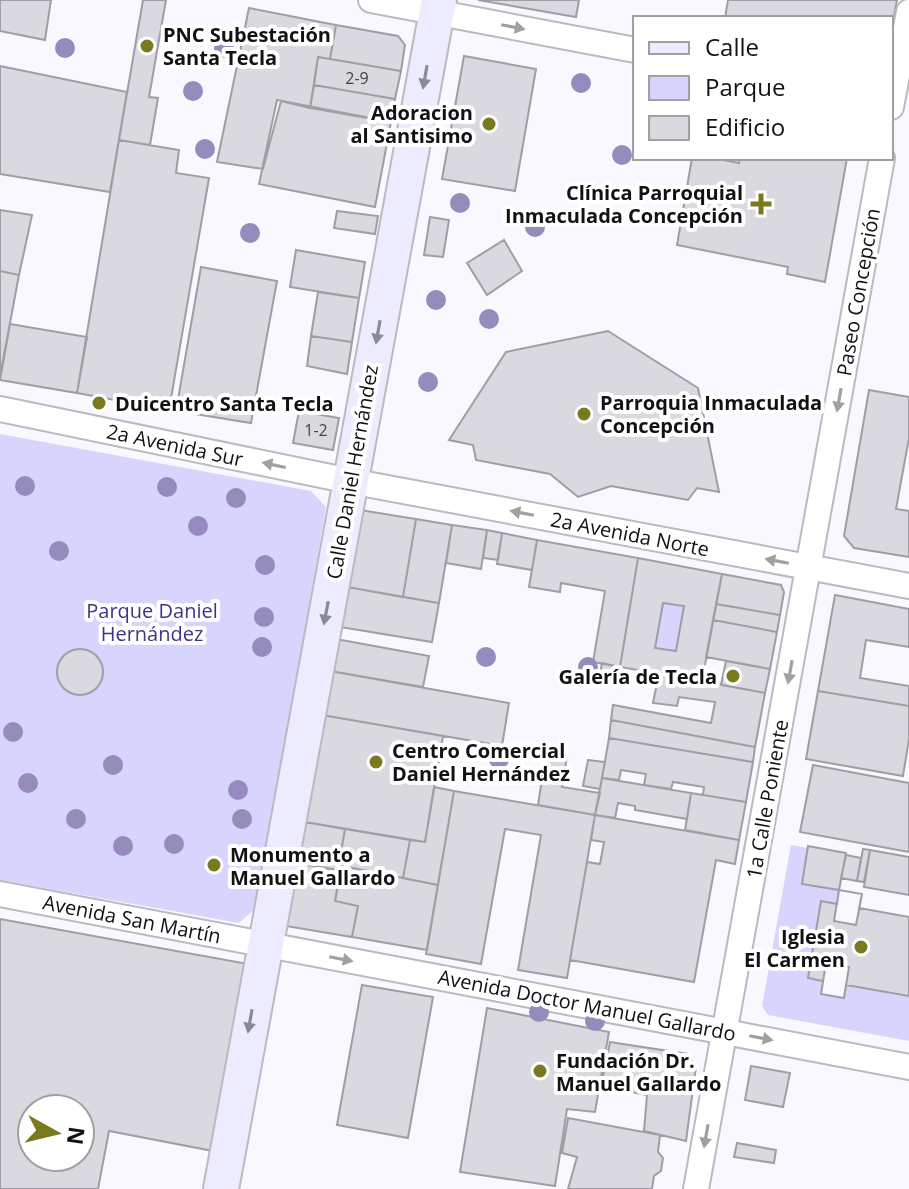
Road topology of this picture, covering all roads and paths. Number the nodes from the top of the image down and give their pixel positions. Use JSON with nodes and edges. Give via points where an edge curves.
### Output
{"nodes":[{"id":1,"x":371,"y":0,"type":"edge"},
{"id":2,"x":438,"y":6,"type":"edge"},
{"id":3,"x":909,"y":12,"type":"edge"},
{"id":4,"x":633,"y":50,"type":"edge"},
{"id":5,"x":896,"y":102,"type":"edge"},
{"id":6,"x":882,"y":160,"type":"edge"},
{"id":7,"x":0,"y":409,"type":"edge"},
{"id":8,"x":350,"y":481,"type":"junction"},
{"id":9,"x":809,"y":567,"type":"junction"},
{"id":10,"x":909,"y":586,"type":"edge"},
{"id":11,"x":0,"y":894,"type":"edge"},
{"id":12,"x":264,"y":945,"type":"junction"},
{"id":13,"x":724,"y":1031,"type":"junction"},
{"id":14,"x":909,"y":1067,"type":"edge"},
{"id":15,"x":221,"y":1189,"type":"edge"},
{"id":16,"x":696,"y":1189,"type":"edge"}],
"edges":[{"from":1,"to":2,"type":"street"},
{"from":2,"to":4,"type":"street","one_way":true},
{"from":2,"to":8,"type":"street","name":"Calle Daniel Hernández","one_way":true},
{"from":3,"to":5,"type":"street"},
{"from":6,"to":9,"type":"street","name":"Paseo Concepción","one_way":true},
{"from":8,"to":7,"type":"street","name":"2a Avenida Sur","one_way":true},
{"from":9,"to":8,"type":"street","name":"2a Avenida Norte","one_way":true},
{"from":8,"to":12,"type":"street","name":"Calle Daniel Hernández","one_way":true},
{"from":9,"to":10,"type":"street","name":"2a Avenida Norte"},
{"from":9,"to":13,"type":"street","name":"1a Calle Poniente","one_way":true},
{"from":11,"to":12,"type":"street","name":"Avenida San Martín"},
{"from":12,"to":13,"type":"street","name":"Avenida Doctor Manuel Gallardo","one_way":true},
{"from":12,"to":15,"type":"street","name":"Calle Daniel Hernández","one_way":true},
{"from":13,"to":14,"type":"street","name":"Avenida Doctor Manuel Gallardo","one_way":true},
{"from":13,"to":16,"type":"street","name":"1a Calle Poniente","one_way":true}]}
